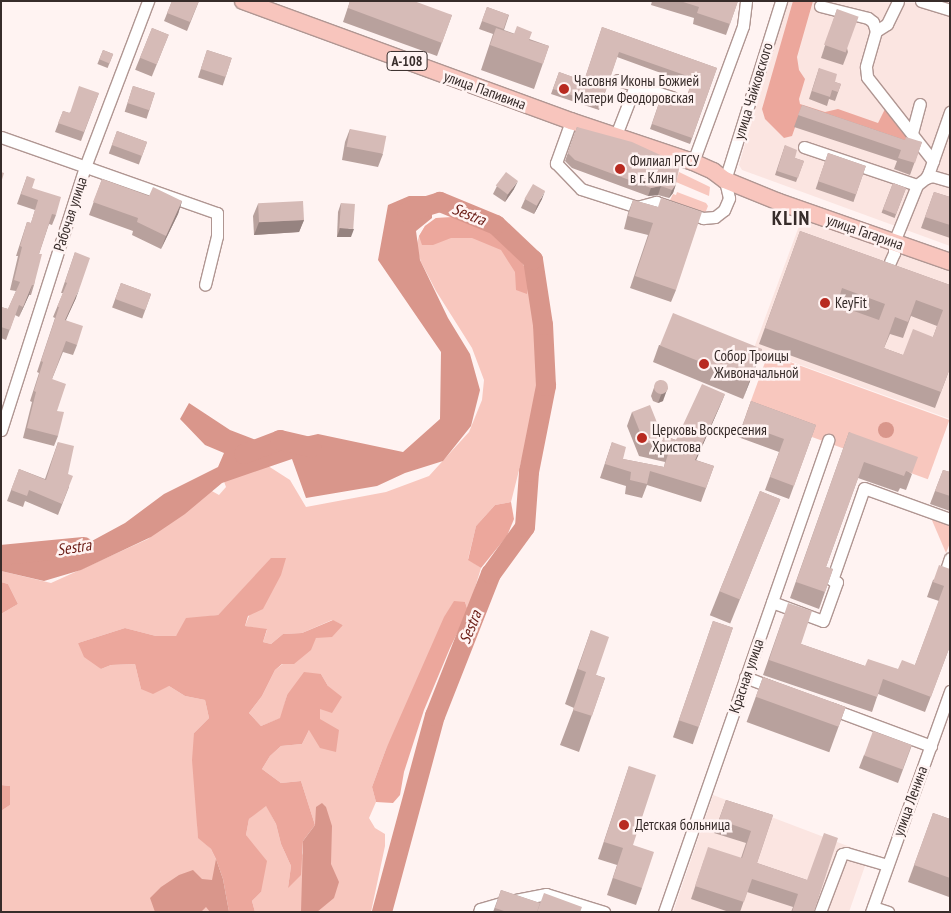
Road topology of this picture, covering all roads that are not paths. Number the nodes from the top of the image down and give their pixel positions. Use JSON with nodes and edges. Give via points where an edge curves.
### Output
{"nodes":[{"id":1,"x":148,"y":1,"type":"edge"},
{"id":2,"x":242,"y":1,"type":"edge"},
{"id":3,"x":746,"y":1,"type":"edge"},
{"id":4,"x":781,"y":1,"type":"edge"},
{"id":5,"x":898,"y":1,"type":"edge"},
{"id":6,"x":921,"y":1,"type":"edge"},
{"id":7,"x":820,"y":6,"type":"dead end"},
{"id":8,"x":950,"y":10,"type":"edge"},
{"id":9,"x":876,"y":31,"type":"junction"},
{"id":10,"x":618,"y":80,"type":"dead end"},
{"id":11,"x":635,"y":86,"type":"junction"},
{"id":12,"x":672,"y":97,"type":"dead end"},
{"id":13,"x":920,"y":104,"type":"dead end"},
{"id":14,"x":950,"y":112,"type":"edge"},
{"id":15,"x":571,"y":121,"type":"junction"},
{"id":16,"x":912,"y":134,"type":"junction"},
{"id":17,"x":616,"y":135,"type":"junction"},
{"id":18,"x":1,"y":137,"type":"edge"},
{"id":19,"x":804,"y":147,"type":"dead end"},
{"id":20,"x":933,"y":161,"type":"junction"},
{"id":21,"x":693,"y":162,"type":"junction"},
{"id":22,"x":85,"y":167,"type":"junction"},
{"id":23,"x":725,"y":180,"type":"junction"},
{"id":24,"x":950,"y":181,"type":"edge"},
{"id":25,"x":921,"y":182,"type":"junction"},
{"id":26,"x":894,"y":242,"type":"junction"},
{"id":27,"x":890,"y":262,"type":"edge"},
{"id":28,"x":950,"y":262,"type":"edge"},
{"id":29,"x":205,"y":285,"type":"dead end"},
{"id":30,"x":1,"y":430,"type":"edge"},
{"id":31,"x":828,"y":440,"type":"dead end"},
{"id":32,"x":950,"y":519,"type":"edge"},
{"id":33,"x":772,"y":602,"type":"junction"},
{"id":34,"x":745,"y":677,"type":"junction"},
{"id":35,"x":782,"y":691,"type":"edge"},
{"id":36,"x":950,"y":691,"type":"edge"},
{"id":37,"x":819,"y":705,"type":"edge"},
{"id":38,"x":930,"y":746,"type":"junction"},
{"id":39,"x":887,"y":865,"type":"junction"},
{"id":40,"x":872,"y":909,"type":"edge"},
{"id":41,"x":479,"y":911,"type":"edge"},
{"id":42,"x":604,"y":912,"type":"edge"},
{"id":43,"x":664,"y":912,"type":"edge"},
{"id":44,"x":820,"y":912,"type":"edge"},
{"id":45,"x":888,"y":912,"type":"edge"}],
"edges":[{"from":1,"to":22,"type":"street","name":"Рабочая улица"},
{"from":2,"to":15,"type":"highway","name":"улица Папивина","number":"А-108"},
{"from":3,"to":21,"type":"street","via":[[743,26]]},
{"from":4,"to":23,"type":"street","name":"улица Чайковского"},
{"from":5,"to":9,"type":"street","via":[[887,24]]},
{"from":6,"to":8,"type":"street"},
{"from":7,"to":9,"type":"street","via":[[868,18]]},
{"from":9,"to":16,"type":"street","via":[[866,67],[868,77]]},
{"from":10,"to":11,"type":"street"},
{"from":11,"to":12,"type":"street"},
{"from":11,"to":17,"type":"street"},
{"from":13,"to":16,"type":"street"},
{"from":14,"to":20,"type":"street"},
{"from":15,"to":17,"type":"highway","name":"улица Папивина","number":"А-108"},
{"from":15,"to":23,"type":"street","via":[[556,163],[575,184],[587,191],[637,207],[656,202],[710,218],[720,214],[727,204],[729,192]]},
{"from":16,"to":20,"type":"street"},
{"from":17,"to":21,"type":"highway","name":"улица Папивина","number":"А-108"},
{"from":18,"to":22,"type":"street"},
{"from":19,"to":25,"type":"street"},
{"from":20,"to":25,"type":"street"},
{"from":21,"to":23,"type":"highway","name":"улица Папивина","number":"А-108"},
{"from":22,"to":29,"type":"street","via":[[216,212],[216,236]]},
{"from":22,"to":30,"type":"street","name":"Рабочая улица"},
{"from":23,"to":26,"type":"highway","name":"улица Гагарина","number":"А-108"},
{"from":24,"to":25,"type":"street","via":[[932,176]]},
{"from":25,"to":26,"type":"street"},
{"from":26,"to":27,"type":"street"},
{"from":26,"to":28,"type":"highway","name":"улица Гагарина","number":"А-108"},
{"from":31,"to":33,"type":"street","name":"Красная улица"},
{"from":32,"to":33,"type":"street","via":[[864,488],[832,580],[837,582],[824,620]]},
{"from":33,"to":34,"type":"street","name":"Красная улица"},
{"from":34,"to":35,"type":"street"},
{"from":34,"to":43,"type":"street","name":"Красная улица"},
{"from":36,"to":38,"type":"street","name":"улица Ленина"},
{"from":37,"to":38,"type":"street"},
{"from":38,"to":39,"type":"street","name":"улица Ленина"},
{"from":39,"to":40,"type":"street","name":"улица Ленина"},
{"from":39,"to":44,"type":"street","via":[[842,854]]},
{"from":40,"to":45,"type":"street"},
{"from":41,"to":42,"type":"street","via":[[546,894]]}]}
